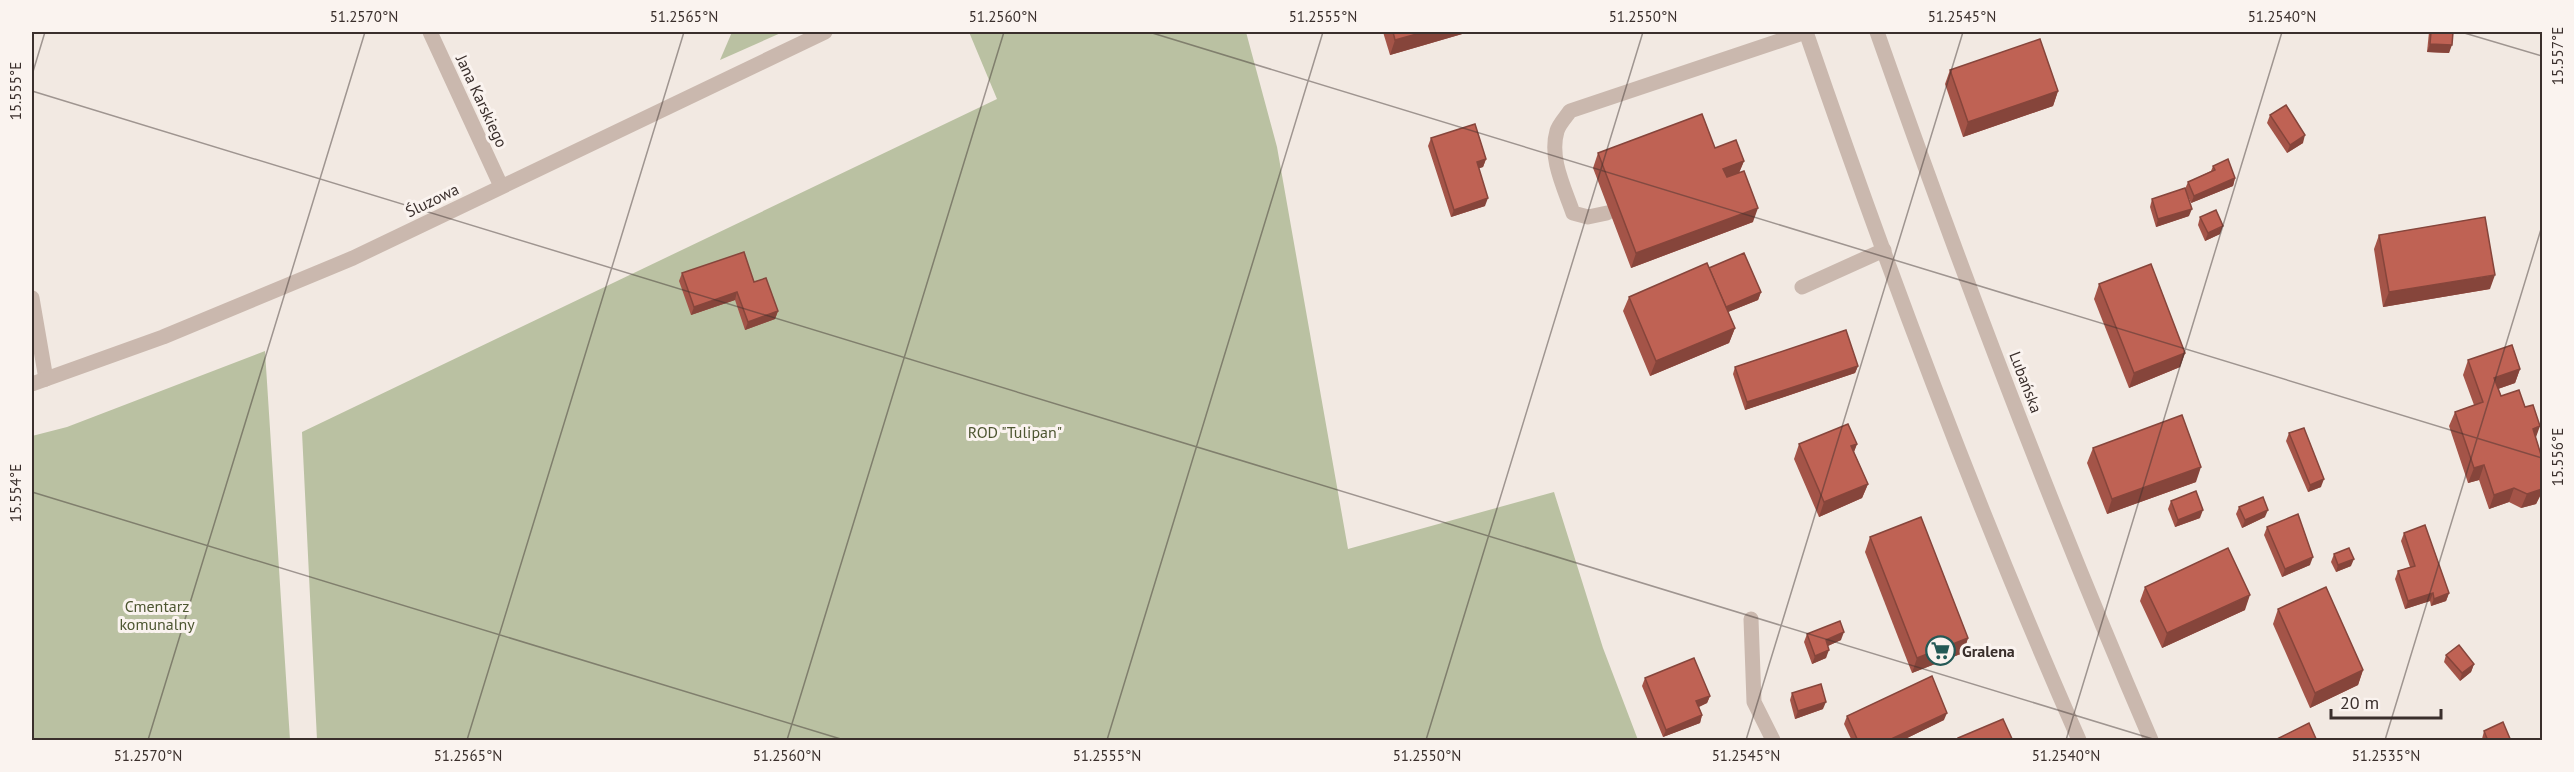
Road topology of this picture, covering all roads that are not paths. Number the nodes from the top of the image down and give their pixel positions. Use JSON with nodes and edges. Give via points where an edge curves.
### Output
{"nodes":[{"id":1,"x":430,"y":32,"type":"edge"},
{"id":2,"x":825,"y":32,"type":"edge"},
{"id":3,"x":1806,"y":32,"type":"edge"},
{"id":4,"x":1877,"y":32,"type":"edge"},
{"id":5,"x":501,"y":186,"type":"junction"},
{"id":6,"x":1607,"y":213,"type":"dead end"},
{"id":7,"x":1884,"y":250,"type":"junction"},
{"id":8,"x":1802,"y":287,"type":"dead end"},
{"id":9,"x":32,"y":298,"type":"edge"},
{"id":10,"x":39,"y":382,"type":"edge"},
{"id":11,"x":1751,"y":619,"type":"dead end"},
{"id":12,"x":1773,"y":741,"type":"edge"},
{"id":13,"x":2079,"y":741,"type":"edge"},
{"id":14,"x":2151,"y":741,"type":"edge"}],
"edges":[{"from":1,"to":5,"type":"street","name":"Jana Karskiego"},
{"from":2,"to":5,"type":"street","name":"Śluzowa"},
{"from":3,"to":6,"type":"street","via":[[1570,111],[1555,142],[1557,165],[1573,213],[1588,217]]},
{"from":3,"to":7,"type":"street"},
{"from":4,"to":14,"type":"street","name":"Lubańska","via":[[2043,478]]},
{"from":5,"to":10,"type":"street","name":"Śluzowa","via":[[290,286]]},
{"from":7,"to":8,"type":"street"},
{"from":7,"to":13,"type":"street","via":[[2035,642]]},
{"from":9,"to":10,"type":"street","name":"Śluzowa"},
{"from":11,"to":12,"type":"street","via":[[1755,702]]}]}
